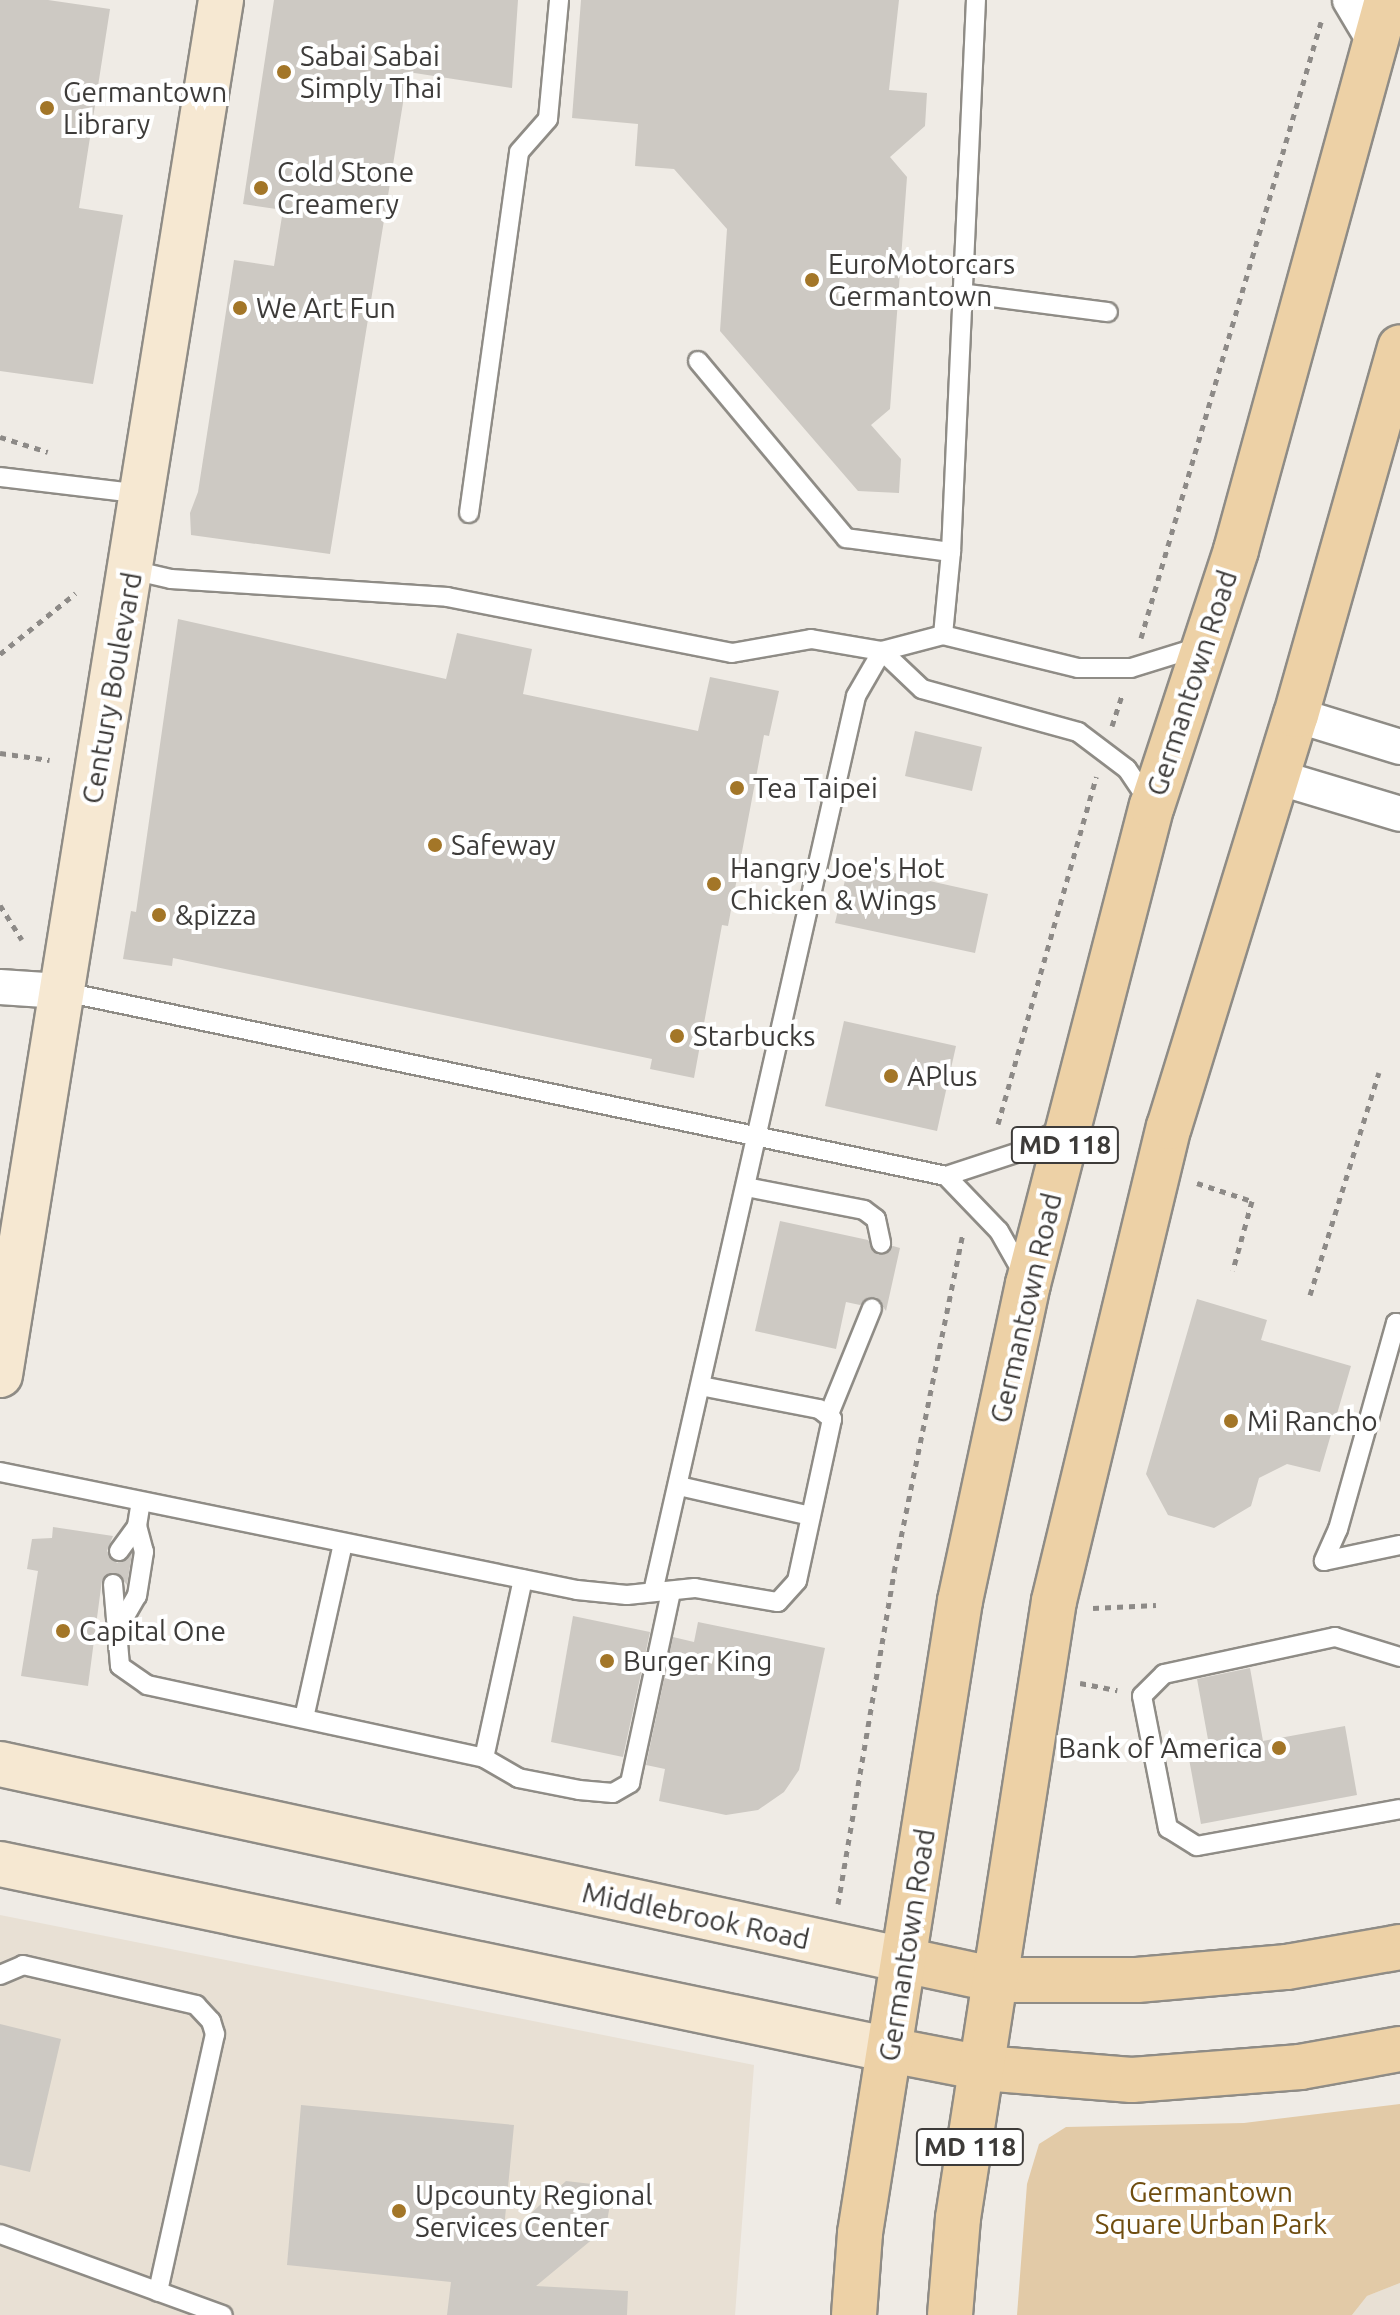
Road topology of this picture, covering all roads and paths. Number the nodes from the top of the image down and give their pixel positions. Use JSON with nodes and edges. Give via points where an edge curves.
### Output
{"nodes":[{"id":1,"x":221,"y":0,"type":"edge"},
{"id":2,"x":559,"y":0,"type":"edge"},
{"id":3,"x":976,"y":0,"type":"edge"},
{"id":4,"x":1387,"y":0,"type":"edge"},
{"id":5,"x":1337,"y":7,"type":"edge"},
{"id":6,"x":1375,"y":42,"type":"junction"},
{"id":7,"x":961,"y":293,"type":"junction"},
{"id":8,"x":1108,"y":312,"type":"dead end"},
{"id":9,"x":1400,"y":347,"type":"edge"},
{"id":10,"x":698,"y":361,"type":"dead end"},
{"id":11,"x":0,"y":437,"type":"edge"},
{"id":12,"x":56,"y":454,"type":"dead end"},
{"id":13,"x":0,"y":477,"type":"edge"},
{"id":14,"x":143,"y":494,"type":"junction"},
{"id":15,"x":469,"y":513,"type":"dead end"},
{"id":16,"x":951,"y":552,"type":"junction"},
{"id":17,"x":132,"y":570,"type":"junction"},
{"id":18,"x":76,"y":593,"type":"dead end"},
{"id":19,"x":943,"y":635,"type":"junction"},
{"id":20,"x":1205,"y":644,"type":"junction"},
{"id":21,"x":882,"y":651,"type":"junction"},
{"id":22,"x":0,"y":654,"type":"edge"},
{"id":23,"x":1131,"y":668,"type":"junction"},
{"id":24,"x":1296,"y":715,"type":"junction"},
{"id":25,"x":1400,"y":747,"type":"edge"},
{"id":26,"x":1103,"y":750,"type":"junction"},
{"id":27,"x":0,"y":753,"type":"edge"},
{"id":28,"x":50,"y":760,"type":"dead end"},
{"id":29,"x":1277,"y":777,"type":"junction"},
{"id":30,"x":1152,"y":806,"type":"junction"},
{"id":31,"x":1400,"y":814,"type":"edge"},
{"id":32,"x":0,"y":905,"type":"edge"},
{"id":33,"x":0,"y":918,"type":"edge"},
{"id":34,"x":9,"y":919,"type":"junction"},
{"id":35,"x":22,"y":940,"type":"dead end"},
{"id":36,"x":0,"y":987,"type":"edge"},
{"id":37,"x":60,"y":991,"type":"junction"},
{"id":38,"x":1379,"y":1072,"type":"dead end"},
{"id":39,"x":1071,"y":1122,"type":"junction"},
{"id":40,"x":998,"y":1124,"type":"dead end"},
{"id":41,"x":757,"y":1136,"type":"junction"},
{"id":42,"x":946,"y":1176,"type":"junction"},
{"id":43,"x":1196,"y":1183,"type":"dead end"},
{"id":44,"x":746,"y":1187,"type":"junction"},
{"id":45,"x":964,"y":1230,"type":"dead end"},
{"id":46,"x":881,"y":1243,"type":"dead end"},
{"id":47,"x":1233,"y":1270,"type":"dead end"},
{"id":48,"x":1028,"y":1284,"type":"junction"},
{"id":49,"x":1310,"y":1295,"type":"dead end"},
{"id":50,"x":872,"y":1308,"type":"dead end"},
{"id":51,"x":1400,"y":1324,"type":"edge"},
{"id":52,"x":0,"y":1375,"type":"edge"},
{"id":53,"x":701,"y":1386,"type":"junction"},
{"id":54,"x":829,"y":1414,"type":"junction"},
{"id":55,"x":0,"y":1472,"type":"edge"},
{"id":56,"x":679,"y":1486,"type":"junction"},
{"id":57,"x":141,"y":1502,"type":"junction"},
{"id":58,"x":811,"y":1516,"type":"junction"},
{"id":59,"x":137,"y":1526,"type":"junction"},
{"id":60,"x":343,"y":1543,"type":"junction"},
{"id":61,"x":1400,"y":1545,"type":"edge"},
{"id":62,"x":119,"y":1551,"type":"dead end"},
{"id":63,"x":523,"y":1579,"type":"junction"},
{"id":64,"x":113,"y":1584,"type":"dead end"},
{"id":65,"x":662,"y":1592,"type":"junction"},
{"id":66,"x":1156,"y":1605,"type":"dead end"},
{"id":67,"x":1089,"y":1608,"type":"dead end"},
{"id":68,"x":117,"y":1630,"type":"junction"},
{"id":69,"x":1400,"y":1657,"type":"edge"},
{"id":70,"x":1075,"y":1682,"type":"dead end"},
{"id":71,"x":1142,"y":1696,"type":"junction"},
{"id":72,"x":304,"y":1718,"type":"junction"},
{"id":73,"x":484,"y":1758,"type":"junction"},
{"id":74,"x":0,"y":1764,"type":"edge"},
{"id":75,"x":1400,"y":1809,"type":"edge"},
{"id":76,"x":0,"y":1864,"type":"edge"},
{"id":77,"x":830,"y":1944,"type":"junction"},
{"id":78,"x":1400,"y":1947,"type":"edge"},
{"id":79,"x":904,"y":1960,"type":"junction"},
{"id":80,"x":0,"y":1975,"type":"edge"},
{"id":81,"x":997,"y":1980,"type":"junction"},
{"id":82,"x":1400,"y":2049,"type":"edge"},
{"id":83,"x":890,"y":2050,"type":"junction"},
{"id":84,"x":983,"y":2068,"type":"junction"},
{"id":85,"x":0,"y":2234,"type":"edge"},
{"id":86,"x":158,"y":2292,"type":"junction"},
{"id":87,"x":223,"y":2315,"type":"edge"},
{"id":88,"x":854,"y":2315,"type":"edge"},
{"id":89,"x":950,"y":2315,"type":"edge"}],
"edges":[{"from":1,"to":14,"type":"main road","name":"Century Boulevard"},
{"from":2,"to":15,"type":"lane","via":[[548,119],[519,152]]},
{"from":3,"to":7,"type":"lane"},
{"from":4,"to":6,"type":"main road","name":"Germantown Road","number":"MD 118"},
{"from":5,"to":6,"type":"street"},
{"from":5,"to":23,"type":"path"},
{"from":6,"to":20,"type":"main road","name":"Germantown Road","number":"MD 118"},
{"from":7,"to":8,"type":"lane"},
{"from":7,"to":16,"type":"lane"},
{"from":9,"to":24,"type":"main road","number":"MD 118"},
{"from":10,"to":16,"type":"lane","via":[[846,538]]},
{"from":11,"to":12,"type":"path"},
{"from":13,"to":14,"type":"lane"},
{"from":14,"to":17,"type":"main road","name":"Century Boulevard"},
{"from":16,"to":19,"type":"lane"},
{"from":17,"to":21,"type":"lane","via":[[171,579],[447,597],[732,653],[811,639]]},
{"from":17,"to":37,"type":"main road","name":"Century Boulevard"},
{"from":18,"to":22,"type":"path"},
{"from":19,"to":21,"type":"lane"},
{"from":19,"to":23,"type":"lane","via":[[1078,668]]},
{"from":20,"to":23,"type":"lane"},
{"from":20,"to":30,"type":"main road","name":"Germantown Road","number":"MD 118"},
{"from":21,"to":26,"type":"lane","via":[[922,689],[1078,732]]},
{"from":21,"to":41,"type":"lane","via":[[856,696]]},
{"from":23,"to":26,"type":"path"},
{"from":24,"to":25,"type":"street"},
{"from":24,"to":29,"type":"main road","number":"MD 118"},
{"from":26,"to":30,"type":"lane","via":[[1127,769]]},
{"from":26,"to":40,"type":"path"},
{"from":27,"to":28,"type":"path"},
{"from":29,"to":31,"type":"street"},
{"from":29,"to":81,"type":"main road","number":"MD 118","via":[[1169,1127],[1054,1601]]},
{"from":30,"to":39,"type":"main road","name":"Germantown Road","number":"MD 118"},
{"from":32,"to":34,"type":"path"},
{"from":33,"to":34,"type":"path"},
{"from":34,"to":35,"type":"path"},
{"from":36,"to":37,"type":"street"},
{"from":37,"to":41,"type":"lane"},
{"from":37,"to":52,"type":"main road","name":"Century Boulevard"},
{"from":38,"to":49,"type":"path"},
{"from":39,"to":42,"type":"lane","via":[[1019,1152]]},
{"from":39,"to":48,"type":"main road","name":"Germantown Road","number":"MD 118"},
{"from":41,"to":42,"type":"lane"},
{"from":41,"to":44,"type":"lane"},
{"from":42,"to":48,"type":"lane","via":[[999,1231]]},
{"from":43,"to":47,"type":"path","via":[[1252,1201]]},
{"from":44,"to":46,"type":"lane","via":[[864,1210],[876,1219]]},
{"from":44,"to":53,"type":"lane"},
{"from":45,"to":77,"type":"path","via":[[894,1572]]},
{"from":48,"to":79,"type":"main road","name":"Germantown Road","number":"MD 118","via":[[960,1601]]},
{"from":50,"to":54,"type":"lane"},
{"from":51,"to":61,"type":"lane","via":[[1396,1323],[1338,1529],[1324,1561]]},
{"from":53,"to":54,"type":"lane"},
{"from":53,"to":56,"type":"lane"},
{"from":54,"to":58,"type":"lane"},
{"from":55,"to":57,"type":"lane"},
{"from":56,"to":58,"type":"lane"},
{"from":56,"to":65,"type":"lane"},
{"from":57,"to":59,"type":"lane"},
{"from":57,"to":60,"type":"lane","via":[[191,1508]]},
{"from":58,"to":65,"type":"lane","via":[[797,1581],[778,1602],[695,1588]]},
{"from":59,"to":62,"type":"lane"},
{"from":59,"to":68,"type":"lane","via":[[144,1552],[137,1596]]},
{"from":60,"to":63,"type":"lane"},
{"from":60,"to":72,"type":"lane"},
{"from":63,"to":65,"type":"lane","via":[[577,1590]]},
{"from":63,"to":73,"type":"lane"},
{"from":64,"to":68,"type":"lane"},
{"from":65,"to":73,"type":"lane","via":[[630,1783],[613,1793],[579,1790],[518,1778]]},
{"from":66,"to":67,"type":"path"},
{"from":68,"to":72,"type":"lane","via":[[116,1653],[130,1675],[147,1685]]},
{"from":69,"to":71,"type":"lane","via":[[1335,1637],[1164,1674]]},
{"from":70,"to":71,"type":"path"},
{"from":71,"to":75,"type":"lane","via":[[1168,1828],[1197,1846]]},
{"from":72,"to":73,"type":"lane"},
{"from":74,"to":77,"type":"main road","name":"Middlebrook Road"},
{"from":76,"to":83,"type":"main road"},
{"from":77,"to":79,"type":"main road","name":"Middlebrook Road"},
{"from":78,"to":81,"type":"main road","name":"Middlebrook Road","via":[[1242,1971],[1137,1980]]},
{"from":79,"to":81,"type":"main road","name":"Middlebrook Road"},
{"from":79,"to":83,"type":"main road","name":"Germantown Road","number":"MD 118"},
{"from":80,"to":86,"type":"lane","via":[[23,1965],[196,2005],[211,2021],[215,2034]]},
{"from":81,"to":84,"type":"main road","number":"MD 118"},
{"from":82,"to":84,"type":"main road","via":[[1300,2067],[1132,2080]]},
{"from":83,"to":84,"type":"main road"},
{"from":83,"to":88,"type":"main road","name":"Germantown Road","number":"MD 118","via":[[860,2233]]},
{"from":84,"to":89,"type":"main road","number":"MD 118","via":[[958,2218]]},
{"from":85,"to":86,"type":"lane"},
{"from":86,"to":87,"type":"lane"}]}
